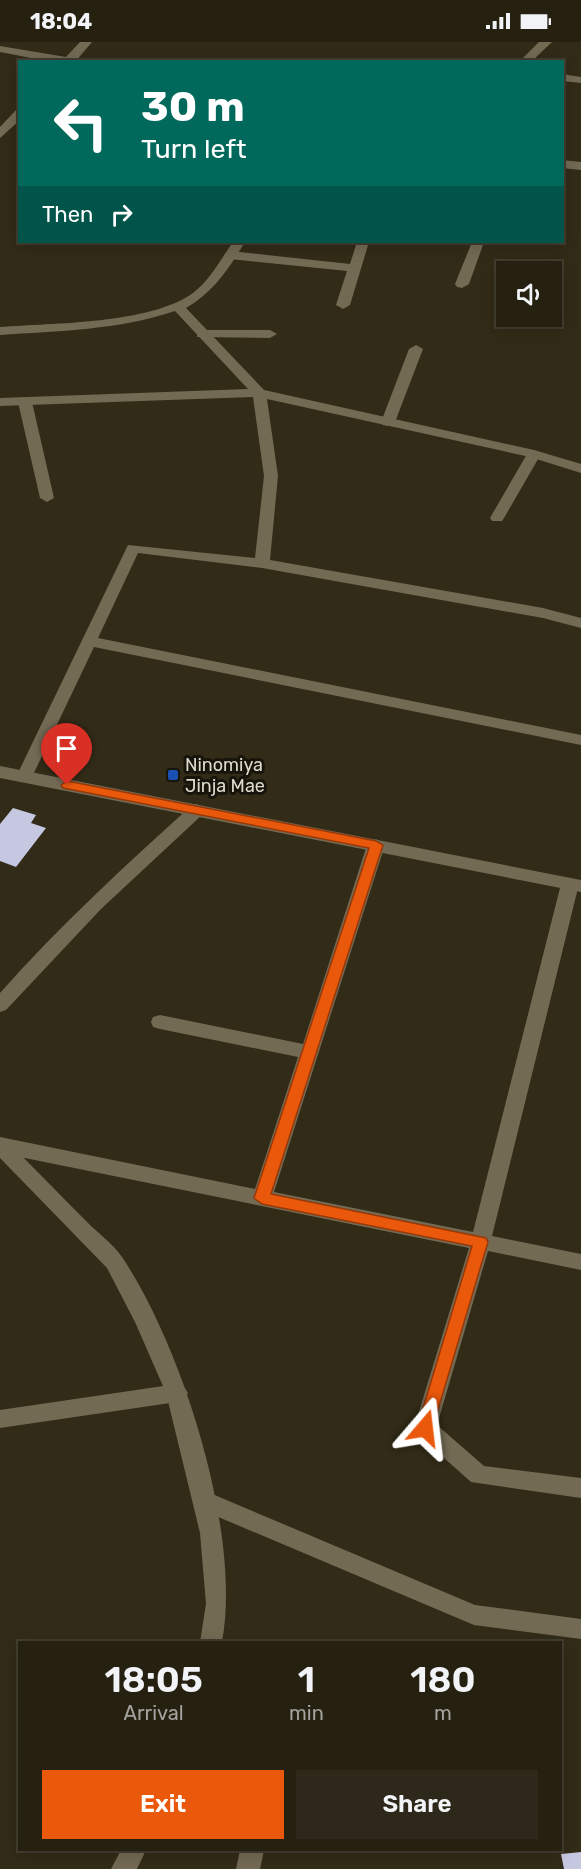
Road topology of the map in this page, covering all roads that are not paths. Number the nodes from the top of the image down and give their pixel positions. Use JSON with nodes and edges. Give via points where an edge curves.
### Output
{"nodes":[{"id":1,"x":86,"y":42,"type":"edge"},
{"id":2,"x":546,"y":42,"type":"edge"},
{"id":3,"x":0,"y":48,"type":"edge"},
{"id":4,"x":63,"y":60,"type":"edge"},
{"id":5,"x":69,"y":60,"type":"edge"},
{"id":6,"x":526,"y":60,"type":"edge"},
{"id":7,"x":564,"y":77,"type":"edge"},
{"id":8,"x":581,"y":80,"type":"edge"},
{"id":9,"x":18,"y":115,"type":"edge"},
{"id":10,"x":0,"y":134,"type":"edge"},
{"id":11,"x":564,"y":164,"type":"edge"},
{"id":12,"x":581,"y":166,"type":"edge"},
{"id":13,"x":238,"y":243,"type":"edge"},
{"id":14,"x":363,"y":243,"type":"edge"},
{"id":15,"x":478,"y":243,"type":"edge"},
{"id":16,"x":230,"y":255,"type":"junction"},
{"id":17,"x":355,"y":268,"type":"junction"},
{"id":18,"x":462,"y":284,"type":"dead end"},
{"id":19,"x":343,"y":305,"type":"dead end"},
{"id":20,"x":178,"y":307,"type":"junction"},
{"id":21,"x":0,"y":331,"type":"edge"},
{"id":22,"x":202,"y":334,"type":"junction"},
{"id":23,"x":270,"y":334,"type":"dead end"},
{"id":24,"x":416,"y":350,"type":"dead end"},
{"id":25,"x":259,"y":393,"type":"junction"},
{"id":26,"x":0,"y":402,"type":"edge"},
{"id":27,"x":25,"y":402,"type":"junction"},
{"id":28,"x":388,"y":422,"type":"junction"},
{"id":29,"x":534,"y":454,"type":"junction"},
{"id":30,"x":581,"y":469,"type":"edge"},
{"id":31,"x":47,"y":498,"type":"dead end"},
{"id":32,"x":497,"y":518,"type":"dead end"},
{"id":33,"x":262,"y":563,"type":"junction"},
{"id":34,"x":581,"y":622,"type":"edge"},
{"id":35,"x":90,"y":641,"type":"junction"},
{"id":36,"x":581,"y":740,"type":"edge"},
{"id":37,"x":0,"y":772,"type":"edge"},
{"id":38,"x":24,"y":777,"type":"junction"},
{"id":39,"x":197,"y":810,"type":"junction"},
{"id":40,"x":376,"y":845,"type":"junction"},
{"id":41,"x":575,"y":885,"type":"edge"},
{"id":42,"x":0,"y":1005,"type":"edge"},
{"id":43,"x":160,"y":1022,"type":"dead end"},
{"id":44,"x":309,"y":1052,"type":"junction"},
{"id":45,"x":0,"y":1145,"type":"edge"},
{"id":46,"x":262,"y":1198,"type":"junction"},
{"id":47,"x":481,"y":1242,"type":"junction"},
{"id":48,"x":581,"y":1262,"type":"edge"},
{"id":49,"x":177,"y":1393,"type":"junction"},
{"id":50,"x":0,"y":1419,"type":"edge"},
{"id":51,"x":581,"y":1488,"type":"edge"},
{"id":52,"x":205,"y":1501,"type":"junction"},
{"id":53,"x":581,"y":1629,"type":"edge"},
{"id":54,"x":211,"y":1641,"type":"edge"},
{"id":55,"x":133,"y":1851,"type":"edge"},
{"id":56,"x":252,"y":1851,"type":"edge"},
{"id":57,"x":123,"y":1869,"type":"edge"},
{"id":58,"x":248,"y":1869,"type":"edge"}],
"edges":[{"from":1,"to":5,"type":"street"},
{"from":2,"to":6,"type":"street"},
{"from":3,"to":4,"type":"street"},
{"from":7,"to":8,"type":"street"},
{"from":9,"to":10,"type":"street"},
{"from":11,"to":12,"type":"street"},
{"from":13,"to":16,"type":"street"},
{"from":14,"to":17,"type":"street"},
{"from":15,"to":18,"type":"street"},
{"from":16,"to":17,"type":"street"},
{"from":16,"to":20,"type":"street","via":[[199,295]]},
{"from":17,"to":19,"type":"street"},
{"from":20,"to":21,"type":"street","via":[[124,319]]},
{"from":20,"to":22,"type":"street"},
{"from":22,"to":23,"type":"street"},
{"from":22,"to":25,"type":"street"},
{"from":24,"to":28,"type":"street"},
{"from":25,"to":27,"type":"street"},
{"from":25,"to":28,"type":"street"},
{"from":25,"to":33,"type":"street","via":[[271,476]]},
{"from":26,"to":27,"type":"street"},
{"from":27,"to":31,"type":"street"},
{"from":28,"to":29,"type":"street"},
{"from":29,"to":30,"type":"street"},
{"from":29,"to":32,"type":"street"},
{"from":33,"to":34,"type":"street"},
{"from":33,"to":35,"type":"street","via":[[133,548]]},
{"from":35,"to":36,"type":"street"},
{"from":35,"to":38,"type":"street"},
{"from":37,"to":38,"type":"street"},
{"from":38,"to":39,"type":"street"},
{"from":39,"to":40,"type":"street"},
{"from":39,"to":42,"type":"street","via":[[106,893]]},
{"from":40,"to":41,"type":"street"},
{"from":40,"to":44,"type":"street"},
{"from":41,"to":47,"type":"street"},
{"from":43,"to":44,"type":"street"},
{"from":44,"to":46,"type":"street"},
{"from":45,"to":46,"type":"street"},
{"from":45,"to":49,"type":"street","via":[[114,1262]]},
{"from":46,"to":47,"type":"street"},
{"from":47,"to":48,"type":"street"},
{"from":47,"to":51,"type":"street","via":[[425,1428],[479,1475]]},
{"from":49,"to":50,"type":"street"},
{"from":49,"to":52,"type":"street"},
{"from":52,"to":53,"type":"street","via":[[474,1615]]},
{"from":52,"to":54,"type":"street","via":[[217,1604]]},
{"from":55,"to":57,"type":"street"},
{"from":56,"to":58,"type":"street"}]}
